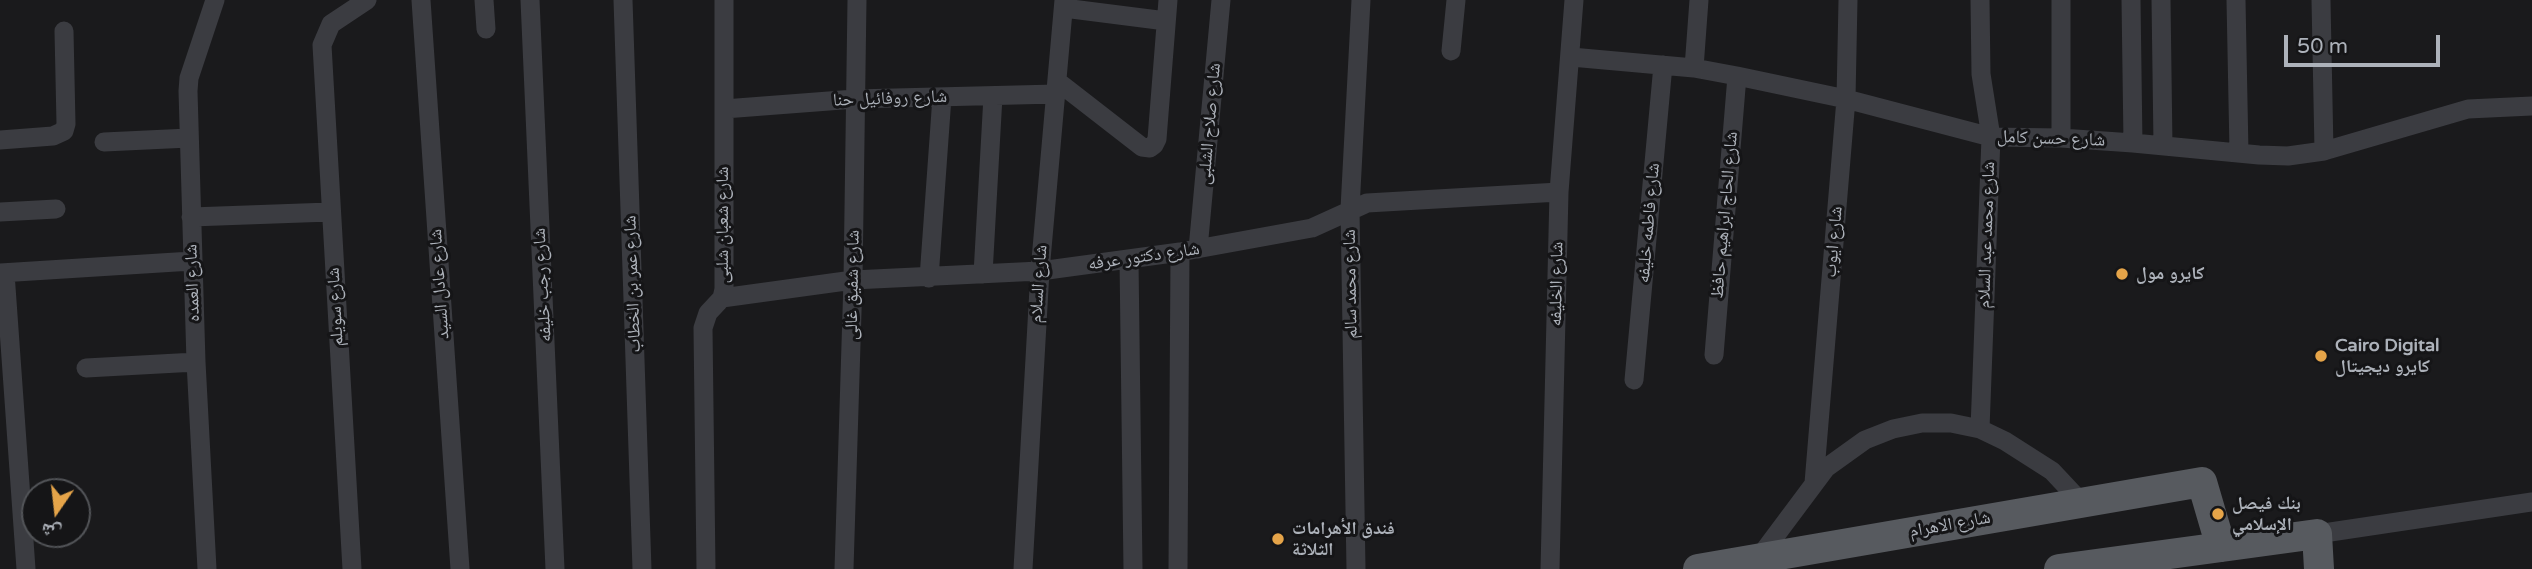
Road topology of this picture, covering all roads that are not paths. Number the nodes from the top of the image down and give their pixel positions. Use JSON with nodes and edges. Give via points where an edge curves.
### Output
{"nodes":[{"id":1,"x":215,"y":0,"type":"edge"},
{"id":2,"x":421,"y":0,"type":"edge"},
{"id":3,"x":484,"y":0,"type":"edge"},
{"id":4,"x":530,"y":0,"type":"edge"},
{"id":5,"x":623,"y":0,"type":"edge"},
{"id":6,"x":724,"y":0,"type":"edge"},
{"id":7,"x":858,"y":0,"type":"edge"},
{"id":8,"x":1168,"y":0,"type":"edge"},
{"id":9,"x":1221,"y":0,"type":"edge"},
{"id":10,"x":1361,"y":0,"type":"edge"},
{"id":11,"x":1456,"y":0,"type":"edge"},
{"id":12,"x":1574,"y":0,"type":"edge"},
{"id":13,"x":1699,"y":0,"type":"edge"},
{"id":14,"x":1848,"y":0,"type":"edge"},
{"id":15,"x":1980,"y":0,"type":"edge"},
{"id":16,"x":2061,"y":0,"type":"edge"},
{"id":17,"x":2131,"y":0,"type":"edge"},
{"id":18,"x":2161,"y":0,"type":"edge"},
{"id":19,"x":2236,"y":0,"type":"edge"},
{"id":20,"x":2322,"y":0,"type":"edge"},
{"id":21,"x":363,"y":1,"type":"edge"},
{"id":22,"x":1064,"y":4,"type":"edge"},
{"id":23,"x":1166,"y":21,"type":"junction"},
{"id":24,"x":486,"y":29,"type":"dead end"},
{"id":25,"x":64,"y":31,"type":"dead end"},
{"id":26,"x":1451,"y":51,"type":"dead end"},
{"id":27,"x":1571,"y":57,"type":"junction"},
{"id":28,"x":1663,"y":65,"type":"junction"},
{"id":29,"x":1694,"y":68,"type":"junction"},
{"id":30,"x":1737,"y":76,"type":"junction"},
{"id":31,"x":1056,"y":88,"type":"junction"},
{"id":32,"x":993,"y":96,"type":"junction"},
{"id":33,"x":942,"y":97,"type":"junction"},
{"id":34,"x":855,"y":99,"type":"junction"},
{"id":35,"x":1846,"y":99,"type":"junction"},
{"id":36,"x":2532,"y":106,"type":"edge"},
{"id":37,"x":724,"y":108,"type":"junction"},
{"id":38,"x":1991,"y":137,"type":"junction"},
{"id":39,"x":189,"y":138,"type":"junction"},
{"id":40,"x":2061,"y":138,"type":"junction"},
{"id":41,"x":0,"y":139,"type":"edge"},
{"id":42,"x":104,"y":142,"type":"dead end"},
{"id":43,"x":2133,"y":143,"type":"junction"},
{"id":44,"x":2163,"y":145,"type":"junction"},
{"id":45,"x":2324,"y":151,"type":"junction"},
{"id":46,"x":2239,"y":152,"type":"junction"},
{"id":47,"x":1559,"y":192,"type":"junction"},
{"id":48,"x":56,"y":209,"type":"dead end"},
{"id":49,"x":1350,"y":209,"type":"junction"},
{"id":50,"x":0,"y":212,"type":"edge"},
{"id":51,"x":330,"y":212,"type":"junction"},
{"id":52,"x":191,"y":218,"type":"junction"},
{"id":53,"x":1189,"y":250,"type":"junction"},
{"id":54,"x":1129,"y":260,"type":"junction"},
{"id":55,"x":192,"y":261,"type":"junction"},
{"id":56,"x":1040,"y":271,"type":"junction"},
{"id":57,"x":3,"y":273,"type":"edge"},
{"id":58,"x":983,"y":274,"type":"junction"},
{"id":59,"x":929,"y":278,"type":"junction"},
{"id":60,"x":853,"y":280,"type":"junction"},
{"id":61,"x":722,"y":298,"type":"junction"},
{"id":62,"x":1713,"y":355,"type":"dead end"},
{"id":63,"x":196,"y":362,"type":"junction"},
{"id":64,"x":86,"y":368,"type":"dead end"},
{"id":65,"x":1634,"y":380,"type":"dead end"},
{"id":66,"x":1980,"y":429,"type":"junction"},
{"id":67,"x":1814,"y":483,"type":"junction"},
{"id":68,"x":2532,"y":502,"type":"edge"},
{"id":69,"x":2082,"y":503,"type":"junction"},
{"id":70,"x":2317,"y":534,"type":"junction"},
{"id":71,"x":2221,"y":547,"type":"junction"},
{"id":72,"x":1758,"y":559,"type":"junction"},
{"id":73,"x":2071,"y":568,"type":"edge"},
{"id":74,"x":26,"y":569,"type":"edge"},
{"id":75,"x":207,"y":569,"type":"edge"},
{"id":76,"x":352,"y":569,"type":"edge"},
{"id":77,"x":460,"y":569,"type":"edge"},
{"id":78,"x":555,"y":569,"type":"edge"},
{"id":79,"x":642,"y":569,"type":"edge"},
{"id":80,"x":706,"y":569,"type":"edge"},
{"id":81,"x":844,"y":569,"type":"edge"},
{"id":82,"x":1023,"y":569,"type":"edge"},
{"id":83,"x":1133,"y":569,"type":"edge"},
{"id":84,"x":1178,"y":569,"type":"edge"},
{"id":85,"x":1356,"y":569,"type":"edge"},
{"id":86,"x":1550,"y":569,"type":"edge"},
{"id":87,"x":1698,"y":569,"type":"edge"},
{"id":88,"x":2319,"y":569,"type":"edge"}],
"edges":[{"from":1,"to":39,"type":"street","name":"شارع العمده","via":[[189,78]]},
{"from":2,"to":77,"type":"street","name":"شارع عادل السيد"},
{"from":3,"to":24,"type":"street"},
{"from":4,"to":78,"type":"street","name":"شارع رجب خليفه"},
{"from":5,"to":79,"type":"street","name":"شارع عمر بن الخطاب"},
{"from":6,"to":37,"type":"street","name":"شارع شعبان شلبى"},
{"from":7,"to":34,"type":"street","name":"شارع شفيق غالى"},
{"from":8,"to":23,"type":"street"},
{"from":9,"to":53,"type":"street","name":"شارع صلاح الشلبى"},
{"from":10,"to":49,"type":"street","name":"شارع محمد سالم"},
{"from":11,"to":26,"type":"street"},
{"from":12,"to":27,"type":"street","name":"شارع الخليفه"},
{"from":13,"to":29,"type":"street"},
{"from":14,"to":35,"type":"street","name":"شارع ايوب"},
{"from":15,"to":38,"type":"street","name":"شارع محمد عبد السلام","via":[[1981,74]]},
{"from":16,"to":40,"type":"street"},
{"from":17,"to":43,"type":"street"},
{"from":18,"to":44,"type":"street"},
{"from":19,"to":46,"type":"street"},
{"from":20,"to":45,"type":"street"},
{"from":21,"to":51,"type":"street","name":"شارع سويلم","via":[[331,24],[322,45]]},
{"from":22,"to":23,"type":"street"},
{"from":22,"to":31,"type":"street","name":"شارع السلام"},
{"from":23,"to":31,"type":"street","via":[[1157,139],[1150,148]]},
{"from":25,"to":41,"type":"street","via":[[64,131],[53,136]]},
{"from":27,"to":28,"type":"street","name":"شارع حسن كامل"},
{"from":27,"to":47,"type":"street","name":"شارع الخليفه"},
{"from":28,"to":29,"type":"street","name":"شارع حسن كامل"},
{"from":28,"to":65,"type":"street","name":"شارع فاطمه خليفه"},
{"from":29,"to":30,"type":"street","name":"شارع حسن كامل"},
{"from":30,"to":35,"type":"street","name":"شارع حسن كامل"},
{"from":30,"to":62,"type":"street","name":"شارع الحاج ابراهيم حافظ"},
{"from":31,"to":32,"type":"street","name":"شارع روفائيل حنا"},
{"from":31,"to":56,"type":"street","name":"شارع السلام"},
{"from":32,"to":33,"type":"street","name":"شارع روفائيل حنا"},
{"from":32,"to":58,"type":"street"},
{"from":33,"to":34,"type":"street","name":"شارع روفائيل حنا"},
{"from":33,"to":59,"type":"street"},
{"from":34,"to":37,"type":"street","name":"شارع روفائيل حنا"},
{"from":34,"to":60,"type":"street","name":"شارع شفيق غالى"},
{"from":35,"to":38,"type":"street","name":"شارع حسن كامل"},
{"from":35,"to":67,"type":"street","name":"شارع ايوب"},
{"from":36,"to":45,"type":"street","name":"شارع حسن كامل","via":[[2468,109]]},
{"from":37,"to":61,"type":"street","name":"شارع شعبان شلبى"},
{"from":38,"to":40,"type":"street","name":"شارع حسن كامل"},
{"from":38,"to":66,"type":"street","name":"شارع محمد عبد السلام"},
{"from":39,"to":42,"type":"street"},
{"from":39,"to":52,"type":"street","name":"شارع العمده"},
{"from":40,"to":43,"type":"street","name":"شارع حسن كامل"},
{"from":43,"to":44,"type":"street","name":"شارع حسن كامل"},
{"from":44,"to":46,"type":"street","name":"شارع حسن كامل"},
{"from":45,"to":46,"type":"street","name":"شارع حسن كامل","via":[[2288,156]]},
{"from":47,"to":49,"type":"street","name":"شارع دكتور عرفه","via":[[1367,203]]},
{"from":47,"to":86,"type":"street","name":"شارع الخليفه"},
{"from":48,"to":50,"type":"street"},
{"from":49,"to":53,"type":"street","name":"شارع دكتور عرفه","via":[[1312,228]]},
{"from":49,"to":85,"type":"street","name":"شارع محمد سالم"},
{"from":51,"to":52,"type":"street"},
{"from":51,"to":76,"type":"street","name":"شارع سويلم"},
{"from":52,"to":55,"type":"street","name":"شارع العمده"},
{"from":53,"to":54,"type":"street","name":"شارع دكتور عرفه"},
{"from":53,"to":84,"type":"street","name":"شارع صلاح الشلبى"},
{"from":54,"to":56,"type":"street","name":"شارع دكتور عرفه"},
{"from":54,"to":83,"type":"street"},
{"from":55,"to":57,"type":"street"},
{"from":55,"to":63,"type":"street","name":"شارع العمده"},
{"from":56,"to":58,"type":"street","name":"شارع دكتور عرفه"},
{"from":56,"to":82,"type":"street","name":"شارع السلام"},
{"from":57,"to":74,"type":"street"},
{"from":58,"to":59,"type":"street","name":"شارع دكتور عرفه"},
{"from":59,"to":60,"type":"street","name":"شارع دكتور عرفه"},
{"from":60,"to":61,"type":"street","name":"شارع دكتور عرفه"},
{"from":60,"to":81,"type":"street","name":"شارع شفيق غالى"},
{"from":61,"to":80,"type":"street","name":"شارع شعبان شلبى","via":[[708,313],[703,328]]},
{"from":63,"to":64,"type":"street"},
{"from":63,"to":75,"type":"street","name":"شارع العمده"},
{"from":66,"to":67,"type":"street","via":[[1951,423],[1893,429],[1840,456]]},
{"from":66,"to":69,"type":"street","via":[[2029,454]]},
{"from":67,"to":72,"type":"street"},
{"from":68,"to":70,"type":"street"},
{"from":69,"to":71,"type":"main road","name":"شارع الاهرام","via":[[2202,482]]},
{"from":69,"to":72,"type":"main road","name":"شارع الاهرام"},
{"from":70,"to":71,"type":"main road"},
{"from":70,"to":88,"type":"main road"},
{"from":71,"to":73,"type":"main road"},
{"from":72,"to":87,"type":"main road","name":"شارع الاهرام"}]}
